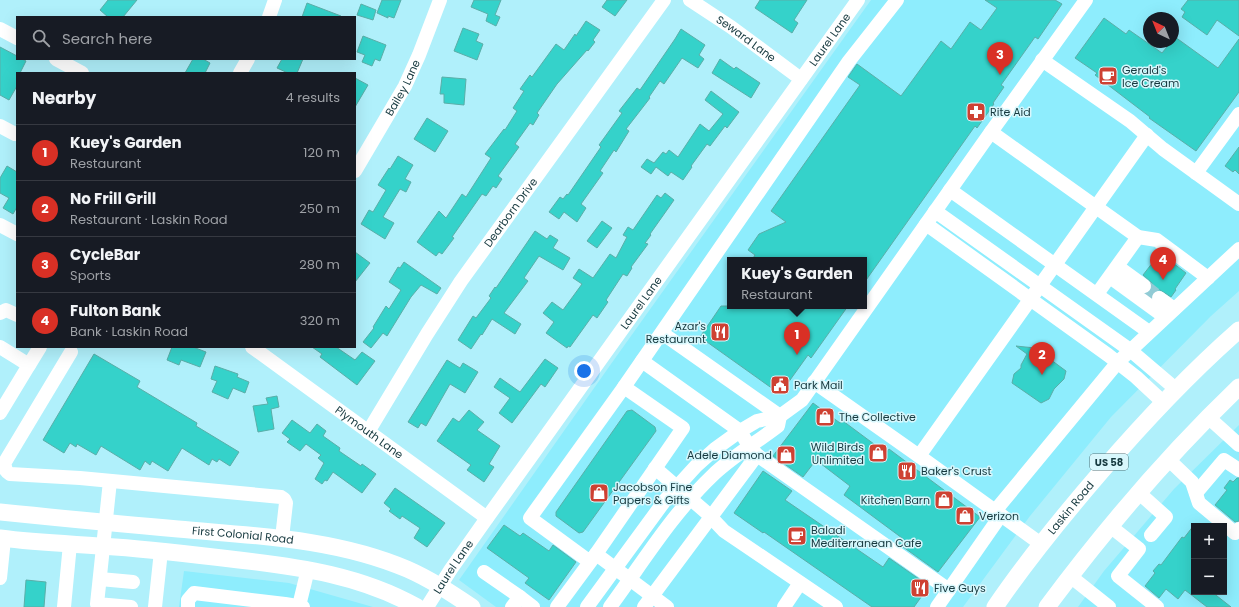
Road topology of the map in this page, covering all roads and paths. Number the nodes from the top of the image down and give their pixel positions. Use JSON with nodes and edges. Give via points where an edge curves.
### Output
{"nodes":[{"id":1,"x":275,"y":0,"type":"edge"},
{"id":2,"x":440,"y":0,"type":"edge"},
{"id":3,"x":664,"y":0,"type":"edge"},
{"id":4,"x":690,"y":0,"type":"edge"},
{"id":5,"x":858,"y":0,"type":"edge"},
{"id":6,"x":897,"y":0,"type":"edge"},
{"id":7,"x":1086,"y":0,"type":"edge"},
{"id":8,"x":269,"y":16,"type":"edge"},
{"id":9,"x":0,"y":29,"type":"edge"},
{"id":10,"x":16,"y":37,"type":"edge"},
{"id":11,"x":58,"y":60,"type":"edge"},
{"id":12,"x":247,"y":60,"type":"edge"},
{"id":13,"x":1042,"y":60,"type":"junction"},
{"id":14,"x":80,"y":72,"type":"edge"},
{"id":15,"x":241,"y":72,"type":"edge"},
{"id":16,"x":801,"y":78,"type":"junction"},
{"id":17,"x":1239,"y":114,"type":"edge"},
{"id":18,"x":0,"y":126,"type":"edge"},
{"id":19,"x":991,"y":132,"type":"junction"},
{"id":20,"x":15,"y":134,"type":"dead end"},
{"id":21,"x":1147,"y":135,"type":"junction"},
{"id":22,"x":356,"y":169,"type":"edge"},
{"id":23,"x":1196,"y":173,"type":"junction"},
{"id":24,"x":950,"y":190,"type":"junction"},
{"id":25,"x":1239,"y":204,"type":"edge"},
{"id":26,"x":1096,"y":207,"type":"junction"},
{"id":27,"x":935,"y":211,"type":"junction"},
{"id":28,"x":926,"y":224,"type":"junction"},
{"id":29,"x":0,"y":226,"type":"edge"},
{"id":30,"x":16,"y":234,"type":"edge"},
{"id":31,"x":1138,"y":237,"type":"junction"},
{"id":32,"x":1239,"y":249,"type":"edge"},
{"id":33,"x":1055,"y":265,"type":"junction"},
{"id":34,"x":1114,"y":272,"type":"junction"},
{"id":35,"x":1208,"y":278,"type":"junction"},
{"id":36,"x":1039,"y":286,"type":"junction"},
{"id":37,"x":1144,"y":286,"type":"tunnel mouth"},
{"id":38,"x":1097,"y":294,"type":"junction"},
{"id":39,"x":1031,"y":298,"type":"junction"},
{"id":40,"x":1158,"y":298,"type":"tunnel mouth"},
{"id":41,"x":867,"y":307,"type":"edge"},
{"id":42,"x":866,"y":309,"type":"edge"},
{"id":43,"x":0,"y":313,"type":"edge"},
{"id":44,"x":1169,"y":313,"type":"junction"},
{"id":45,"x":16,"y":315,"type":"edge"},
{"id":46,"x":1239,"y":330,"type":"edge"},
{"id":47,"x":1149,"y":332,"type":"junction"},
{"id":48,"x":662,"y":333,"type":"junction"},
{"id":49,"x":0,"y":347,"type":"edge"},
{"id":50,"x":39,"y":348,"type":"edge"},
{"id":51,"x":253,"y":348,"type":"edge"},
{"id":52,"x":1130,"y":350,"type":"junction"},
{"id":53,"x":71,"y":352,"type":"dead end"},
{"id":54,"x":642,"y":361,"type":"junction"},
{"id":55,"x":1118,"y":362,"type":"junction"},
{"id":56,"x":29,"y":365,"type":"junction"},
{"id":57,"x":814,"y":382,"type":"junction"},
{"id":58,"x":624,"y":387,"type":"junction"},
{"id":59,"x":1239,"y":388,"type":"edge"},
{"id":60,"x":1176,"y":390,"type":"junction"},
{"id":61,"x":1164,"y":403,"type":"junction"},
{"id":62,"x":0,"y":413,"type":"edge"},
{"id":63,"x":780,"y":416,"type":"junction"},
{"id":64,"x":1208,"y":417,"type":"junction"},
{"id":65,"x":740,"y":431,"type":"junction"},
{"id":66,"x":368,"y":432,"type":"junction"},
{"id":67,"x":1239,"y":445,"type":"edge"},
{"id":68,"x":753,"y":450,"type":"junction"},
{"id":69,"x":919,"y":456,"type":"junction"},
{"id":70,"x":1168,"y":459,"type":"junction"},
{"id":71,"x":655,"y":468,"type":"junction"},
{"id":72,"x":1239,"y":470,"type":"edge"},
{"id":73,"x":110,"y":481,"type":"junction"},
{"id":74,"x":676,"y":487,"type":"junction"},
{"id":75,"x":1138,"y":492,"type":"junction"},
{"id":76,"x":1196,"y":493,"type":"junction"},
{"id":77,"x":690,"y":499,"type":"junction"},
{"id":78,"x":0,"y":512,"type":"edge"},
{"id":79,"x":998,"y":513,"type":"junction"},
{"id":80,"x":710,"y":517,"type":"junction"},
{"id":81,"x":487,"y":518,"type":"junction"},
{"id":82,"x":105,"y":523,"type":"junction"},
{"id":83,"x":1110,"y":526,"type":"junction"},
{"id":84,"x":1239,"y":529,"type":"edge"},
{"id":85,"x":1151,"y":535,"type":"dead end"},
{"id":86,"x":2,"y":538,"type":"edge"},
{"id":87,"x":282,"y":538,"type":"junction"},
{"id":88,"x":70,"y":544,"type":"junction"},
{"id":89,"x":1041,"y":544,"type":"junction"},
{"id":90,"x":103,"y":546,"type":"junction"},
{"id":91,"x":161,"y":551,"type":"junction"},
{"id":92,"x":593,"y":558,"type":"junction"},
{"id":93,"x":615,"y":568,"type":"junction"},
{"id":94,"x":308,"y":569,"type":"junction"},
{"id":95,"x":484,"y":572,"type":"dead end"},
{"id":96,"x":1070,"y":576,"type":"junction"},
{"id":97,"x":0,"y":578,"type":"edge"},
{"id":98,"x":100,"y":578,"type":"junction"},
{"id":99,"x":630,"y":579,"type":"junction"},
{"id":100,"x":132,"y":582,"type":"dead end"},
{"id":101,"x":800,"y":583,"type":"junction"},
{"id":102,"x":440,"y":586,"type":"junction"},
{"id":103,"x":949,"y":590,"type":"junction"},
{"id":104,"x":516,"y":602,"type":"edge"},
{"id":105,"x":648,"y":602,"type":"edge"},
{"id":106,"x":284,"y":605,"type":"edge"},
{"id":107,"x":64,"y":607,"type":"edge"},
{"id":108,"x":131,"y":607,"type":"edge"},
{"id":109,"x":155,"y":607,"type":"edge"},
{"id":110,"x":188,"y":607,"type":"edge"},
{"id":111,"x":301,"y":607,"type":"edge"},
{"id":112,"x":417,"y":607,"type":"edge"},
{"id":113,"x":427,"y":607,"type":"edge"},
{"id":114,"x":472,"y":607,"type":"edge"},
{"id":115,"x":533,"y":607,"type":"edge"},
{"id":116,"x":557,"y":607,"type":"edge"},
{"id":117,"x":587,"y":607,"type":"edge"},
{"id":118,"x":610,"y":607,"type":"edge"},
{"id":119,"x":667,"y":607,"type":"edge"},
{"id":120,"x":784,"y":607,"type":"edge"},
{"id":121,"x":836,"y":607,"type":"edge"},
{"id":122,"x":937,"y":607,"type":"edge"},
{"id":123,"x":995,"y":607,"type":"edge"},
{"id":124,"x":1047,"y":607,"type":"edge"},
{"id":125,"x":1109,"y":607,"type":"edge"},
{"id":126,"x":1157,"y":607,"type":"edge"}],
"edges":[{"from":1,"to":8,"type":"street"},
{"from":2,"to":22,"type":"street","name":"Bailey Lane","via":[[405,86]]},
{"from":3,"to":66,"type":"street","name":"Dearborn Drive","via":[[461,281]]},
{"from":4,"to":16,"type":"street","name":"Seward Lane"},
{"from":5,"to":16,"type":"street","name":"Laurel Lane"},
{"from":6,"to":48,"type":"street","via":[[849,61]]},
{"from":7,"to":13,"type":"street"},
{"from":9,"to":10,"type":"street"},
{"from":11,"to":14,"type":"street"},
{"from":12,"to":15,"type":"street"},
{"from":13,"to":19,"type":"street"},
{"from":13,"to":21,"type":"street"},
{"from":16,"to":81,"type":"street","name":"Laurel Lane"},
{"from":17,"to":23,"type":"street"},
{"from":18,"to":20,"type":"street"},
{"from":19,"to":24,"type":"street"},
{"from":19,"to":26,"type":"street"},
{"from":21,"to":23,"type":"street"},
{"from":21,"to":26,"type":"street"},
{"from":23,"to":25,"type":"street"},
{"from":24,"to":27,"type":"street"},
{"from":24,"to":33,"type":"street"},
{"from":26,"to":31,"type":"street"},
{"from":26,"to":33,"type":"street"},
{"from":27,"to":28,"type":"street"},
{"from":27,"to":36,"type":"street"},
{"from":28,"to":39,"type":"street"},
{"from":28,"to":41,"type":"street"},
{"from":29,"to":30,"type":"street"},
{"from":31,"to":34,"type":"street"},
{"from":31,"to":35,"type":"street","via":[[1157,240]]},
{"from":32,"to":35,"type":"street"},
{"from":33,"to":36,"type":"street"},
{"from":33,"to":38,"type":"street"},
{"from":34,"to":37,"type":"street"},
{"from":34,"to":38,"type":"street"},
{"from":34,"to":44,"type":"street"},
{"from":35,"to":44,"type":"street"},
{"from":36,"to":39,"type":"street"},
{"from":36,"to":52,"type":"street"},
{"from":38,"to":47,"type":"street"},
{"from":39,"to":55,"type":"street"},
{"from":39,"to":69,"type":"street"},
{"from":40,"to":44,"type":"street"},
{"from":42,"to":57,"type":"street"},
{"from":43,"to":45,"type":"street","via":[[6,310]]},
{"from":44,"to":47,"type":"street"},
{"from":46,"to":60,"type":"main road","name":"Laskin Road","number":"US 58"},
{"from":47,"to":52,"type":"street"},
{"from":48,"to":54,"type":"street"},
{"from":48,"to":63,"type":"street"},
{"from":49,"to":56,"type":"street"},
{"from":50,"to":56,"type":"street"},
{"from":51,"to":66,"type":"street","name":"Plymouth Lane"},
{"from":52,"to":55,"type":"street"},
{"from":52,"to":60,"type":"street"},
{"from":53,"to":73,"type":"street","via":[[4,467],[10,474]]},
{"from":54,"to":58,"type":"street"},
{"from":54,"to":65,"type":"street"},
{"from":55,"to":61,"type":"street"},
{"from":55,"to":79,"type":"street"},
{"from":56,"to":62,"type":"street"},
{"from":57,"to":63,"type":"street","via":[[802,400]]},
{"from":57,"to":69,"type":"street"},
{"from":58,"to":71,"type":"street","via":[[683,428]]},
{"from":58,"to":92,"type":"street","via":[[530,518]]},
{"from":59,"to":64,"type":"main road"},
{"from":60,"to":61,"type":"main road","name":"Laskin Road","number":"US 58"},
{"from":61,"to":89,"type":"main road","name":"Laskin Road","number":"US 58","via":[[1072,505]]},
{"from":63,"to":65,"type":"street","via":[[757,421]]},
{"from":63,"to":68,"type":"street","via":[[778,426]]},
{"from":64,"to":67,"type":"street"},
{"from":64,"to":70,"type":"main road"},
{"from":65,"to":68,"type":"street"},
{"from":65,"to":74,"type":"street","via":[[711,453]]},
{"from":66,"to":81,"type":"street","name":"Plymouth Lane"},
{"from":68,"to":77,"type":"street","via":[[734,456]]},
{"from":68,"to":80,"type":"street"},
{"from":68,"to":103,"type":"street"},
{"from":69,"to":79,"type":"street"},
{"from":70,"to":75,"type":"main road"},
{"from":70,"to":76,"type":"street","via":[[1192,482]]},
{"from":71,"to":74,"type":"street"},
{"from":71,"to":92,"type":"street"},
{"from":72,"to":76,"type":"street","via":[[1224,460]]},
{"from":73,"to":82,"type":"street"},
{"from":73,"to":87,"type":"street","via":[[281,497],[286,503]]},
{"from":74,"to":77,"type":"street"},
{"from":74,"to":93,"type":"street"},
{"from":75,"to":83,"type":"main road"},
{"from":75,"to":85,"type":"street","via":[[1166,517]]},
{"from":76,"to":84,"type":"street","via":[[1198,503],[1214,517],[1236,533]]},
{"from":77,"to":80,"type":"street"},
{"from":77,"to":99,"type":"street","via":[[666,527]]},
{"from":78,"to":82,"type":"main road","name":"First Colonial Road"},
{"from":79,"to":89,"type":"street"},
{"from":79,"to":103,"type":"street"},
{"from":80,"to":101,"type":"street","via":[[724,531]]},
{"from":80,"to":105,"type":"street"},
{"from":81,"to":102,"type":"street","name":"Laurel Lane"},
{"from":82,"to":87,"type":"main road","name":"First Colonial Road"},
{"from":82,"to":90,"type":"street"},
{"from":83,"to":96,"type":"main road"},
{"from":83,"to":126,"type":"street","via":[[1139,549],[1118,576]]},
{"from":86,"to":88,"type":"main road"},
{"from":86,"to":97,"type":"street"},
{"from":87,"to":102,"type":"main road","name":"First Colonial Road","via":[[359,553],[406,569]]},
{"from":88,"to":90,"type":"main road"},
{"from":88,"to":107,"type":"street"},
{"from":89,"to":123,"type":"main road","name":"Laskin Road","number":"US 58"},
{"from":90,"to":91,"type":"main road"},
{"from":90,"to":98,"type":"street"},
{"from":91,"to":94,"type":"main road"},
{"from":91,"to":109,"type":"street"},
{"from":92,"to":93,"type":"street"},
{"from":92,"to":116,"type":"street"},
{"from":93,"to":99,"type":"street"},
{"from":93,"to":117,"type":"street"},
{"from":94,"to":111,"type":"street"},
{"from":94,"to":112,"type":"main road","via":[[370,586]]},
{"from":95,"to":104,"type":"street"},
{"from":96,"to":124,"type":"main road"},
{"from":96,"to":125,"type":"street"},
{"from":98,"to":100,"type":"street"},
{"from":98,"to":108,"type":"street","via":[[97,604]]},
{"from":99,"to":105,"type":"street"},
{"from":99,"to":118,"type":"street"},
{"from":101,"to":120,"type":"street"},
{"from":101,"to":121,"type":"street"},
{"from":102,"to":113,"type":"street","name":"Laurel Lane"},
{"from":102,"to":114,"type":"main road","name":"First Colonial Road"},
{"from":103,"to":122,"type":"street"},
{"from":104,"to":115,"type":"street"},
{"from":105,"to":119,"type":"street"},
{"from":106,"to":110,"type":"street","via":[[194,593],[188,600]]},
{"from":106,"to":111,"type":"street"}]}
